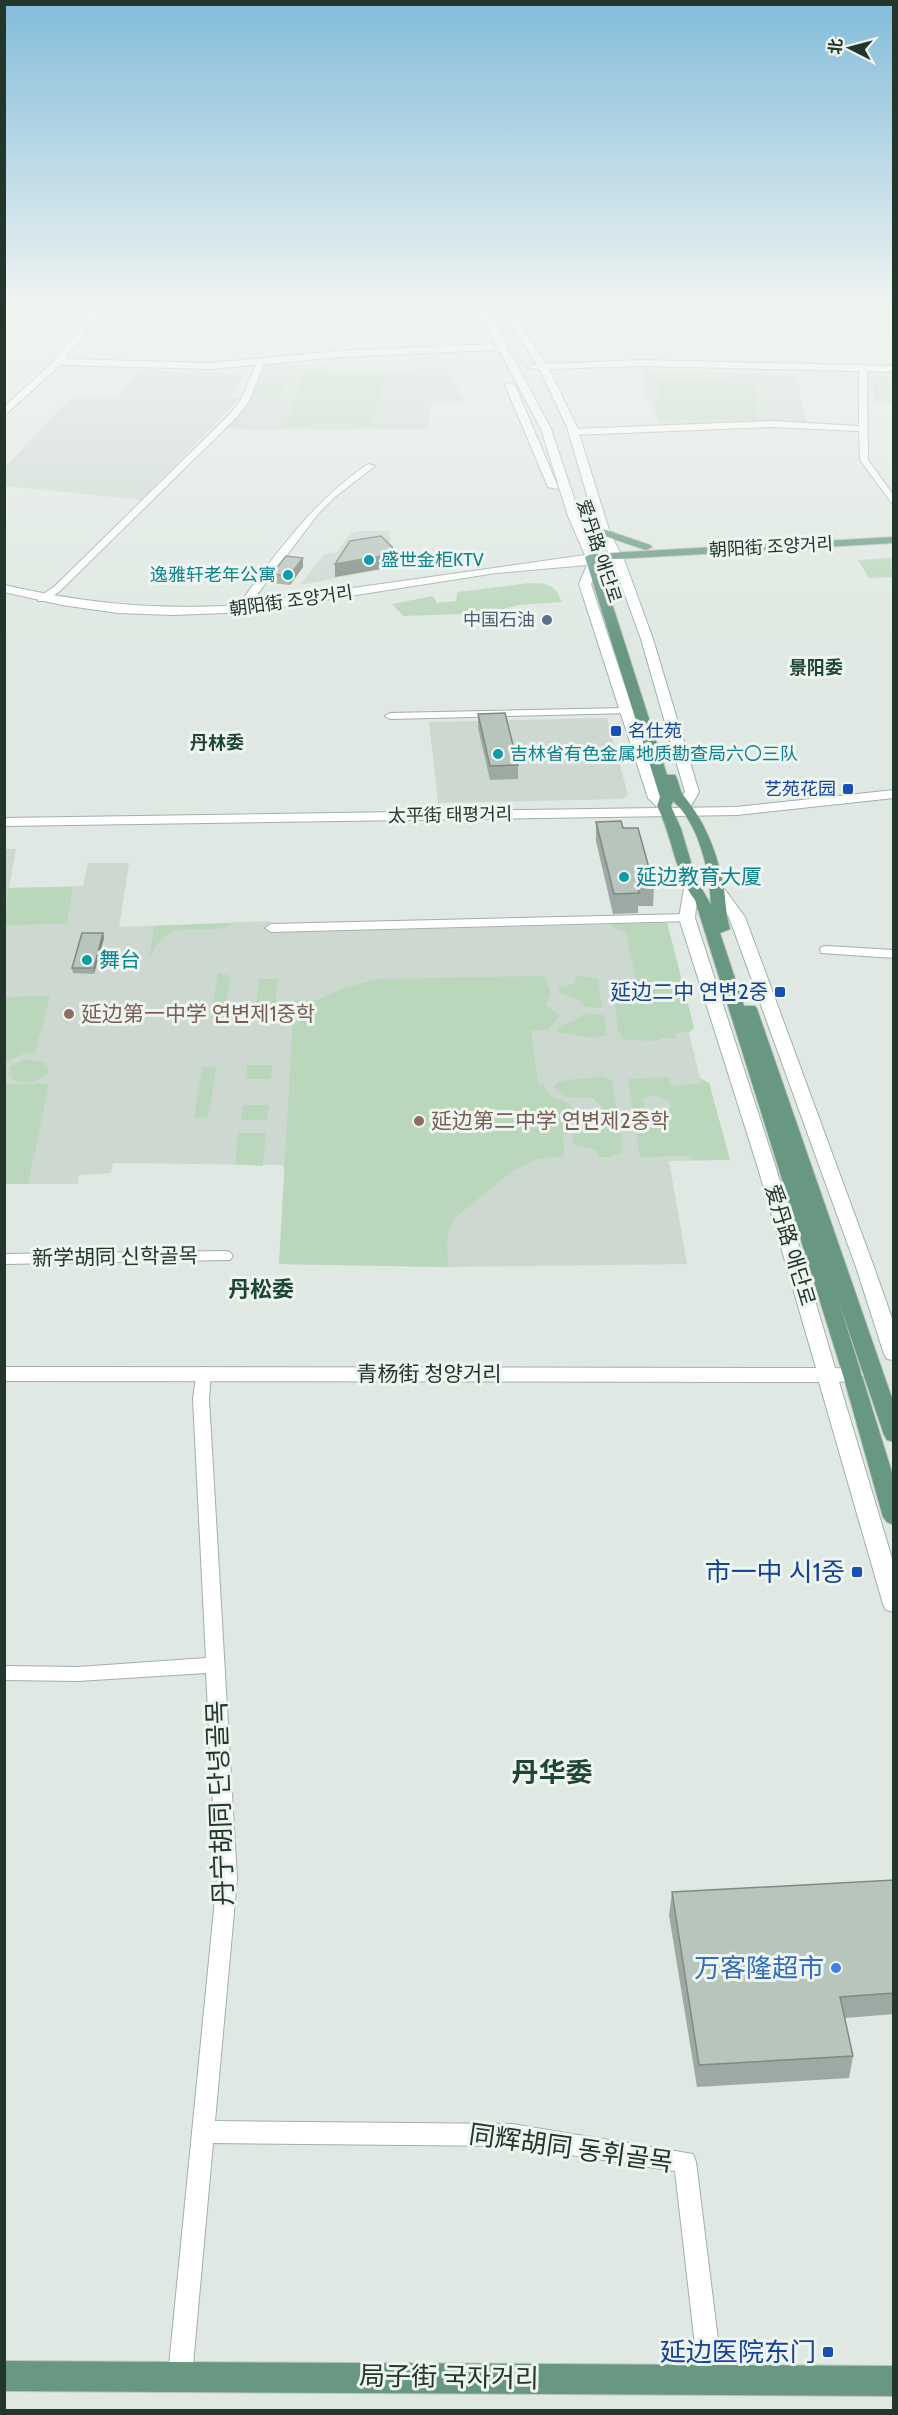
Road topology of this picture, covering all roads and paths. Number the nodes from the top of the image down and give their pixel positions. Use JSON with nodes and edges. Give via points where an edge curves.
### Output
{"nodes":[{"id":1,"x":229,"y":420,"type":"edge"},
{"id":2,"x":525,"y":420,"type":"edge"},
{"id":3,"x":542,"y":420,"type":"edge"},
{"id":4,"x":568,"y":420,"type":"edge"},
{"id":5,"x":863,"y":420,"type":"edge"},
{"id":6,"x":555,"y":422,"type":"dead end"},
{"id":7,"x":863,"y":429,"type":"junction"},
{"id":8,"x":574,"y":432,"type":"junction"},
{"id":9,"x":567,"y":455,"type":"dead end"},
{"id":10,"x":371,"y":466,"type":"dead end"},
{"id":11,"x":575,"y":478,"type":"dead end"},
{"id":12,"x":894,"y":503,"type":"edge"},
{"id":13,"x":574,"y":516,"type":"junction"},
{"id":14,"x":591,"y":528,"type":"junction"},
{"id":15,"x":604,"y":534,"type":"junction"},
{"id":16,"x":894,"y":540,"type":"edge"},
{"id":17,"x":894,"y":547,"type":"edge"},
{"id":18,"x":690,"y":551,"type":"junction"},
{"id":19,"x":617,"y":558,"type":"junction"},
{"id":20,"x":597,"y":560,"type":"junction"},
{"id":21,"x":4,"y":588,"type":"edge"},
{"id":22,"x":42,"y":598,"type":"junction"},
{"id":23,"x":240,"y":610,"type":"junction"},
{"id":24,"x":626,"y":711,"type":"junction"},
{"id":25,"x":390,"y":716,"type":"dead end"},
{"id":26,"x":894,"y":794,"type":"edge"},
{"id":27,"x":894,"y":803,"type":"edge"},
{"id":28,"x":691,"y":812,"type":"junction"},
{"id":29,"x":668,"y":813,"type":"junction"},
{"id":30,"x":4,"y":822,"type":"edge"},
{"id":31,"x":4,"y":834,"type":"edge"},
{"id":32,"x":704,"y":847,"type":"junction"},
{"id":33,"x":680,"y":848,"type":"junction"},
{"id":34,"x":691,"y":888,"type":"junction"},
{"id":35,"x":718,"y":890,"type":"junction"},
{"id":36,"x":687,"y":918,"type":"junction"},
{"id":37,"x":271,"y":928,"type":"dead end"},
{"id":38,"x":826,"y":950,"type":"dead end"},
{"id":39,"x":894,"y":954,"type":"edge"},
{"id":40,"x":225,"y":1256,"type":"dead end"},
{"id":41,"x":4,"y":1259,"type":"edge"},
{"id":42,"x":894,"y":1354,"type":"edge"},
{"id":43,"x":203,"y":1373,"type":"junction"},
{"id":44,"x":4,"y":1374,"type":"edge"},
{"id":45,"x":828,"y":1374,"type":"junction"},
{"id":46,"x":853,"y":1375,"type":"junction"},
{"id":47,"x":894,"y":1435,"type":"edge"},
{"id":48,"x":894,"y":1517,"type":"edge"},
{"id":49,"x":894,"y":1604,"type":"edge"},
{"id":50,"x":216,"y":1665,"type":"junction"},
{"id":51,"x":4,"y":1673,"type":"edge"},
{"id":52,"x":203,"y":2132,"type":"junction"},
{"id":53,"x":4,"y":2376,"type":"edge"},
{"id":54,"x":180,"y":2376,"type":"junction"},
{"id":55,"x":711,"y":2379,"type":"junction"},
{"id":56,"x":894,"y":2381,"type":"edge"}],
"edges":[{"from":1,"to":22,"type":"street","via":[[57,589]]},
{"from":2,"to":13,"type":"street","name":"爱丹路 애단로","via":[[561,508]]},
{"from":3,"to":13,"type":"street","name":"爱丹路 애단로"},
{"from":4,"to":8,"type":"street","name":"爱丹路 애단로"},
{"from":5,"to":7,"type":"street"},
{"from":6,"to":9,"type":"street"},
{"from":7,"to":8,"type":"street","via":[[764,424]]},
{"from":7,"to":12,"type":"street","via":[[866,467]]},
{"from":8,"to":15,"type":"street","name":"爱丹路 애단로"},
{"from":10,"to":23,"type":"street","via":[[318,506]]},
{"from":11,"to":14,"type":"street","name":"爱丹路 애단로"},
{"from":13,"to":20,"type":"street","name":"爱丹路 애단로"},
{"from":14,"to":15,"type":"main road"},
{"from":14,"to":20,"type":"street","name":"爱丹路 애단로"},
{"from":15,"to":18,"type":"main road","via":[[639,546]]},
{"from":15,"to":19,"type":"street","name":"爱丹路 애단로"},
{"from":16,"to":18,"type":"main road","name":"朝阳街 조양거리"},
{"from":17,"to":19,"type":"main road","name":"朝阳街 조양거리"},
{"from":18,"to":19,"type":"main road","name":"朝阳街 조양거리"},
{"from":19,"to":20,"type":"main road","name":"朝阳街 조양거리"},
{"from":19,"to":28,"type":"street","name":"爱丹路 애단로","via":[[647,639],[692,792]]},
{"from":20,"to":23,"type":"street","name":"朝阳街 조양거리","via":[[475,572]]},
{"from":20,"to":24,"type":"street","name":"爱丹路 애단로","via":[[585,584]]},
{"from":20,"to":28,"type":"main road","name":"爱丹路 애단로","via":[[676,797]]},
{"from":20,"to":29,"type":"main road","name":"爱丹路 애단로","via":[[667,797]]},
{"from":21,"to":22,"type":"street","name":"朝阳街 조양거리"},
{"from":22,"to":23,"type":"street","name":"朝阳街 조양거리","via":[[133,611]]},
{"from":24,"to":25,"type":"street"},
{"from":24,"to":29,"type":"street","name":"爱丹路 애단로","via":[[655,798]]},
{"from":26,"to":28,"type":"street","name":"太平街 태평거리"},
{"from":27,"to":28,"type":"street","name":"太平街 태평거리"},
{"from":28,"to":29,"type":"street","name":"太平街 태평거리"},
{"from":28,"to":32,"type":"main road","name":"爱丹路 애단로"},
{"from":29,"to":30,"type":"street","name":"太平街 태평거리"},
{"from":29,"to":31,"type":"street","name":"太平街 태평거리"},
{"from":29,"to":33,"type":"main road","name":"爱丹路 애단로"},
{"from":32,"to":33,"type":"main road"},
{"from":32,"to":35,"type":"main road","name":"爱丹路 애단로"},
{"from":33,"to":34,"type":"main road","name":"爱丹路 애단로"},
{"from":34,"to":36,"type":"street","name":"爱丹路 애단로"},
{"from":34,"to":46,"type":"main road","name":"爱丹路 애단로","via":[[702,900]]},
{"from":35,"to":42,"type":"street","name":"爱丹路 애단로","via":[[737,917]]},
{"from":35,"to":47,"type":"main road","name":"爱丹路 애단로","via":[[717,916]]},
{"from":36,"to":37,"type":"street"},
{"from":36,"to":45,"type":"street","name":"爱丹路 애단로"},
{"from":38,"to":39,"type":"street"},
{"from":40,"to":41,"type":"street","name":"新学胡同 신학골목"},
{"from":43,"to":44,"type":"street","name":"青杨街 청양거리"},
{"from":43,"to":45,"type":"street","name":"青杨街 청양거리"},
{"from":43,"to":50,"type":"street","name":"丹宁胡同 단녕골목","via":[[201,1399]]},
{"from":45,"to":46,"type":"street","name":"青杨街 청양거리"},
{"from":45,"to":49,"type":"street","name":"爱丹路 애단로"},
{"from":46,"to":48,"type":"main road","name":"爱丹路 애단로"},
{"from":50,"to":51,"type":"street","via":[[97,1674]]},
{"from":50,"to":52,"type":"street","name":"丹宁胡同 단녕골목","via":[[226,1879]]},
{"from":52,"to":54,"type":"street","name":"丹宁胡同 단녕골목"},
{"from":52,"to":55,"type":"street","name":"同辉胡同 동휘골목","via":[[512,2135],[685,2162]]},
{"from":53,"to":54,"type":"main road","name":"局子街 국자거리"},
{"from":54,"to":55,"type":"main road","name":"局子街 국자거리"},
{"from":55,"to":56,"type":"main road","name":"局子街 국자거리"}]}
